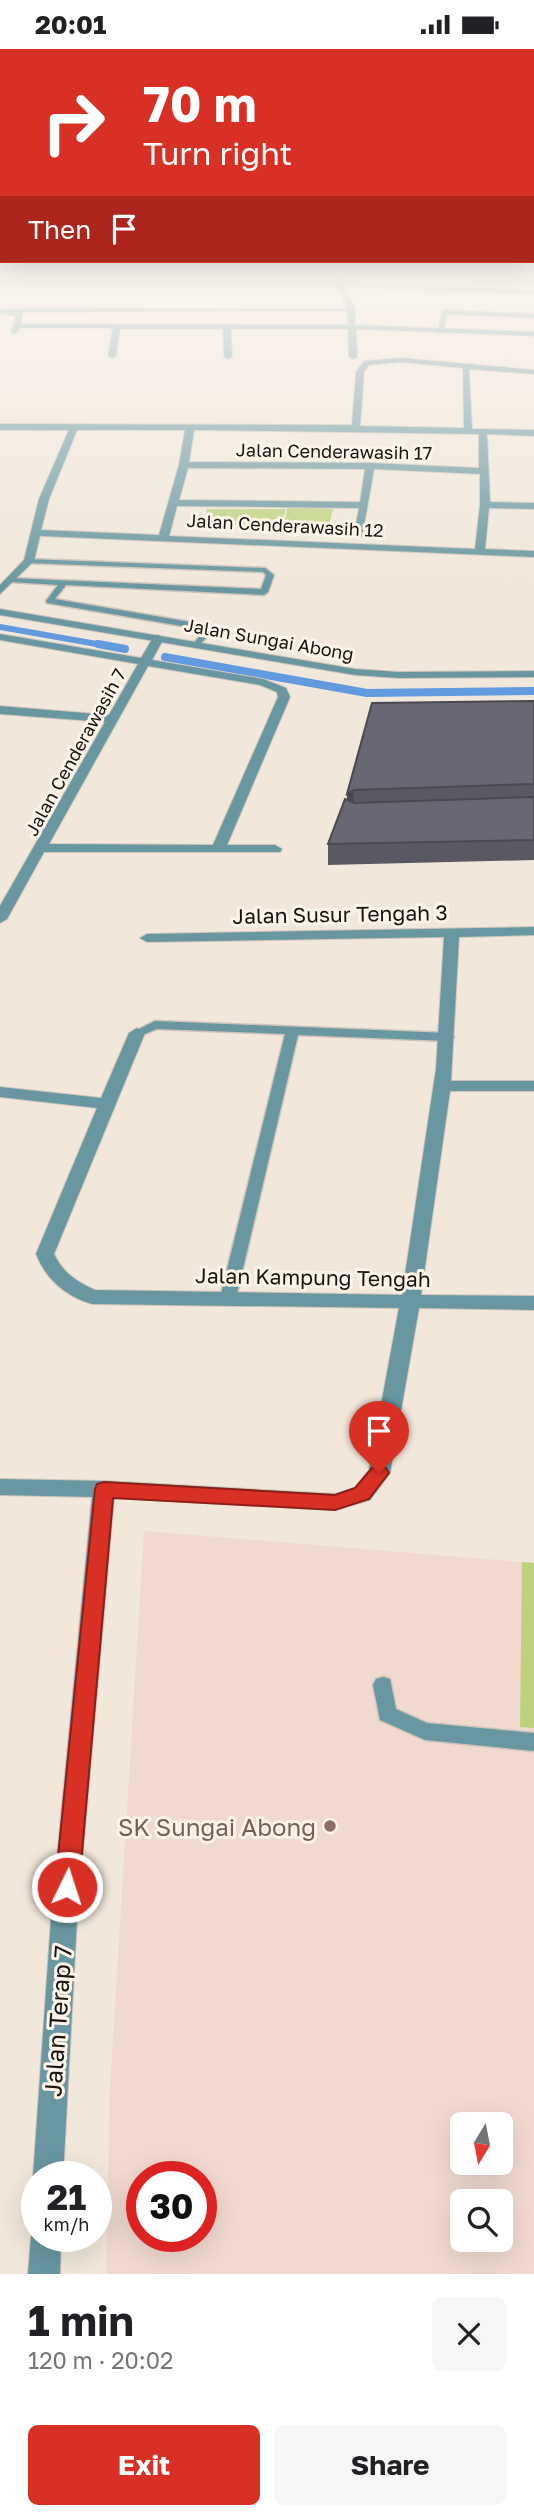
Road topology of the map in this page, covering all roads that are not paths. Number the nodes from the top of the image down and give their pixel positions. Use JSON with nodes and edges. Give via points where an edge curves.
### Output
{"nodes":[{"id":1,"x":359,"y":382,"type":"edge"},
{"id":2,"x":466,"y":382,"type":"edge"},
{"id":3,"x":0,"y":427,"type":"edge"},
{"id":4,"x":74,"y":427,"type":"junction"},
{"id":5,"x":190,"y":428,"type":"junction"},
{"id":6,"x":356,"y":428,"type":"junction"},
{"id":7,"x":468,"y":431,"type":"junction"},
{"id":8,"x":483,"y":432,"type":"junction"},
{"id":9,"x":534,"y":433,"type":"edge"},
{"id":10,"x":184,"y":465,"type":"junction"},
{"id":11,"x":370,"y":465,"type":"junction"},
{"id":12,"x":484,"y":471,"type":"junction"},
{"id":13,"x":172,"y":503,"type":"junction"},
{"id":14,"x":363,"y":505,"type":"junction"},
{"id":15,"x":485,"y":505,"type":"junction"},
{"id":16,"x":534,"y":506,"type":"edge"},
{"id":17,"x":35,"y":533,"type":"junction"},
{"id":18,"x":359,"y":535,"type":"dead end"},
{"id":19,"x":163,"y":538,"type":"junction"},
{"id":20,"x":480,"y":552,"type":"junction"},
{"id":21,"x":534,"y":554,"type":"edge"},
{"id":22,"x":29,"y":561,"type":"junction"},
{"id":23,"x":11,"y":580,"type":"junction"},
{"id":24,"x":63,"y":583,"type":"junction"},
{"id":25,"x":134,"y":586,"type":"junction"},
{"id":26,"x":0,"y":591,"type":"edge"},
{"id":27,"x":128,"y":595,"type":"dead end"},
{"id":28,"x":123,"y":604,"type":"dead end"},
{"id":29,"x":0,"y":611,"type":"edge"},
{"id":30,"x":117,"y":613,"type":"junction"},
{"id":31,"x":0,"y":637,"type":"edge"},
{"id":32,"x":158,"y":638,"type":"junction"},
{"id":33,"x":196,"y":645,"type":"junction"},
{"id":34,"x":145,"y":662,"type":"junction"},
{"id":35,"x":534,"y":674,"type":"edge"},
{"id":36,"x":0,"y":710,"type":"edge"},
{"id":37,"x":114,"y":719,"type":"junction"},
{"id":38,"x":42,"y":848,"type":"junction"},
{"id":39,"x":218,"y":849,"type":"junction"},
{"id":40,"x":275,"y":849,"type":"dead end"},
{"id":41,"x":0,"y":919,"type":"edge"},
{"id":42,"x":534,"y":931,"type":"edge"},
{"id":43,"x":452,"y":933,"type":"junction"},
{"id":44,"x":147,"y":938,"type":"dead end"},
{"id":45,"x":292,"y":1031,"type":"junction"},
{"id":46,"x":136,"y":1033,"type":"joint"},
{"id":47,"x":448,"y":1037,"type":"junction"},
{"id":48,"x":442,"y":1086,"type":"junction"},
{"id":49,"x":534,"y":1086,"type":"edge"},
{"id":50,"x":0,"y":1093,"type":"edge"},
{"id":51,"x":106,"y":1104,"type":"junction"},
{"id":52,"x":228,"y":1298,"type":"junction"},
{"id":53,"x":410,"y":1301,"type":"junction"},
{"id":54,"x":534,"y":1303,"type":"edge"},
{"id":55,"x":0,"y":1487,"type":"edge"},
{"id":56,"x":104,"y":1489,"type":"junction"},
{"id":57,"x":383,"y":1685,"type":"dead end"},
{"id":58,"x":534,"y":1742,"type":"edge"},
{"id":59,"x":49,"y":2161,"type":"edge"},
{"id":60,"x":45,"y":2252,"type":"edge"},
{"id":61,"x":44,"y":2274,"type":"edge"}],
"edges":[{"from":1,"to":6,"type":"street"},
{"from":2,"to":7,"type":"street"},
{"from":3,"to":4,"type":"street"},
{"from":4,"to":5,"type":"street"},
{"from":4,"to":17,"type":"street"},
{"from":5,"to":6,"type":"street"},
{"from":5,"to":10,"type":"street"},
{"from":6,"to":7,"type":"street"},
{"from":7,"to":8,"type":"street"},
{"from":8,"to":9,"type":"street"},
{"from":8,"to":12,"type":"street"},
{"from":10,"to":11,"type":"street","name":"Jalan Cenderawasih 17"},
{"from":10,"to":13,"type":"street"},
{"from":11,"to":12,"type":"street","name":"Jalan Cenderawasih 17"},
{"from":11,"to":14,"type":"street"},
{"from":12,"to":15,"type":"street"},
{"from":13,"to":14,"type":"street"},
{"from":13,"to":19,"type":"street"},
{"from":14,"to":18,"type":"street"},
{"from":15,"to":16,"type":"street"},
{"from":15,"to":20,"type":"street"},
{"from":17,"to":19,"type":"street","name":"Jalan Cenderawasih 12"},
{"from":17,"to":22,"type":"street"},
{"from":19,"to":20,"type":"street","name":"Jalan Cenderawasih 12"},
{"from":20,"to":21,"type":"street","name":"Jalan Cenderawasih 12"},
{"from":22,"to":23,"type":"street"},
{"from":22,"to":25,"type":"lane","via":[[265,570],[270,575],[264,592]]},
{"from":23,"to":24,"type":"lane"},
{"from":23,"to":26,"type":"street"},
{"from":24,"to":25,"type":"lane"},
{"from":24,"to":30,"type":"lane","via":[[50,601]]},
{"from":25,"to":27,"type":"lane"},
{"from":28,"to":30,"type":"lane"},
{"from":29,"to":32,"type":"street","name":"Jalan Sungai Abong"},
{"from":30,"to":33,"type":"lane","via":[[211,628]]},
{"from":31,"to":34,"type":"street"},
{"from":32,"to":33,"type":"street","name":"Jalan Sungai Abong"},
{"from":32,"to":34,"type":"street","name":"Jalan Cenderawasih 7"},
{"from":33,"to":35,"type":"street","name":"Jalan Sungai Abong","via":[[355,672]]},
{"from":34,"to":37,"type":"street","name":"Jalan Cenderawasih 7"},
{"from":34,"to":39,"type":"street","via":[[263,682],[282,690],[284,697]]},
{"from":36,"to":37,"type":"street"},
{"from":37,"to":38,"type":"street","name":"Jalan Cenderawasih 7"},
{"from":38,"to":39,"type":"street"},
{"from":38,"to":41,"type":"street","name":"Jalan Cenderawasih 7"},
{"from":39,"to":40,"type":"street"},
{"from":42,"to":43,"type":"street","name":"Jalan Susur Tengah 3"},
{"from":43,"to":44,"type":"street","name":"Jalan Susur Tengah 3"},
{"from":43,"to":47,"type":"street"},
{"from":45,"to":46,"type":"lane","via":[[155,1025]]},
{"from":45,"to":47,"type":"lane"},
{"from":45,"to":52,"type":"lane"},
{"from":46,"to":51,"type":"street"},
{"from":47,"to":48,"type":"street"},
{"from":48,"to":49,"type":"street"},
{"from":48,"to":53,"type":"street"},
{"from":50,"to":51,"type":"street"},
{"from":51,"to":52,"type":"street","name":"Jalan Kampung Tengah","via":[[45,1254],[51,1269],[62,1282],[92,1297]]},
{"from":52,"to":53,"type":"street","name":"Jalan Kampung Tengah"},
{"from":53,"to":54,"type":"street","name":"Jalan Kampung Tengah"},
{"from":53,"to":56,"type":"street","via":[[379,1473],[362,1494],[335,1502]]},
{"from":55,"to":56,"type":"street"},
{"from":56,"to":59,"type":"street","name":"Jalan Terap 7","via":[[76,1778]]},
{"from":57,"to":58,"type":"lane","via":[[387,1714],[425,1731]]},
{"from":60,"to":61,"type":"street"}]}
